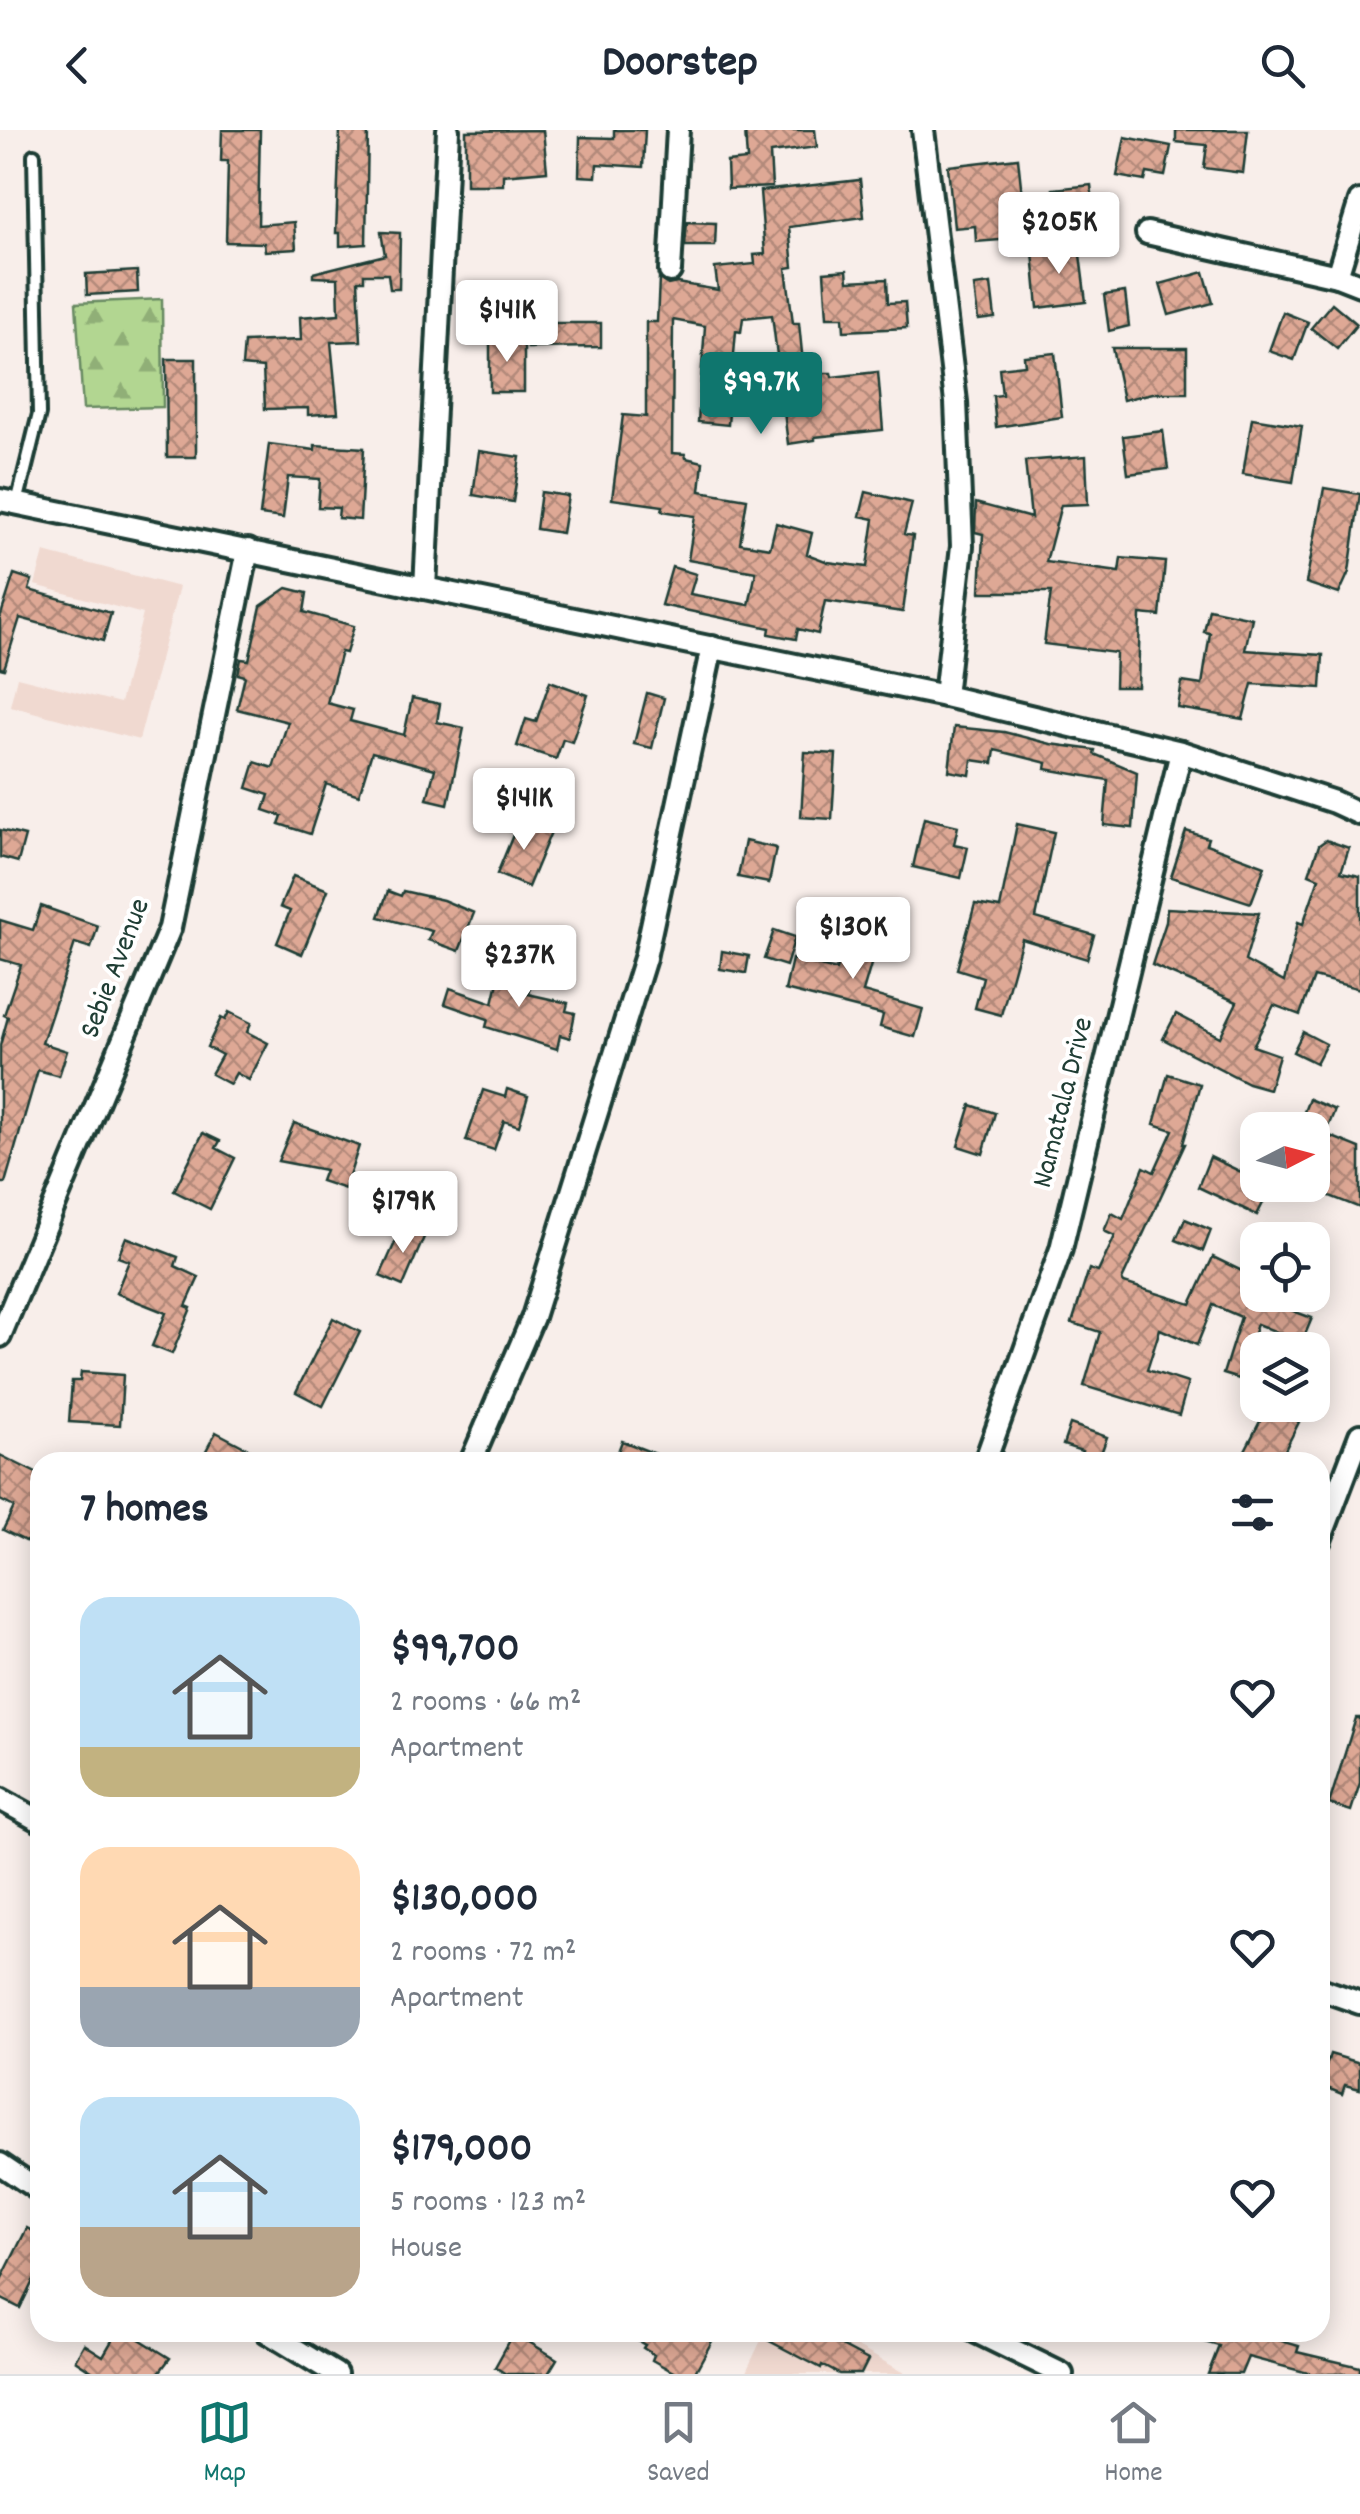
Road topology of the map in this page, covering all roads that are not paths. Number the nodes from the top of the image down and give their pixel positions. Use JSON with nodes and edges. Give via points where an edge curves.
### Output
{"nodes":[{"id":1,"x":448,"y":130,"type":"edge"},
{"id":2,"x":678,"y":130,"type":"edge"},
{"id":3,"x":922,"y":130,"type":"edge"},
{"id":4,"x":34,"y":156,"type":"dead end"},
{"id":5,"x":1360,"y":201,"type":"edge"},
{"id":6,"x":1147,"y":232,"type":"dead end"},
{"id":7,"x":670,"y":271,"type":"dead end"},
{"id":8,"x":1337,"y":276,"type":"junction"},
{"id":9,"x":1360,"y":285,"type":"edge"},
{"id":10,"x":8,"y":501,"type":"edge"},
{"id":11,"x":248,"y":550,"type":"junction"},
{"id":12,"x":425,"y":588,"type":"junction"},
{"id":13,"x":712,"y":647,"type":"junction"},
{"id":14,"x":945,"y":696,"type":"junction"},
{"id":15,"x":1182,"y":752,"type":"junction"},
{"id":16,"x":1360,"y":814,"type":"edge"},
{"id":17,"x":0,"y":1336,"type":"edge"},
{"id":18,"x":1360,"y":1435,"type":"edge"},
{"id":19,"x":475,"y":1452,"type":"edge"},
{"id":20,"x":989,"y":1452,"type":"edge"},
{"id":21,"x":1330,"y":1514,"type":"edge"},
{"id":22,"x":0,"y":1799,"type":"edge"},
{"id":23,"x":30,"y":1816,"type":"edge"},
{"id":24,"x":1330,"y":1992,"type":"edge"},
{"id":25,"x":1360,"y":2003,"type":"edge"},
{"id":26,"x":0,"y":2164,"type":"edge"},
{"id":27,"x":30,"y":2184,"type":"edge"},
{"id":28,"x":283,"y":2342,"type":"edge"},
{"id":29,"x":996,"y":2342,"type":"edge"},
{"id":30,"x":336,"y":2374,"type":"edge"},
{"id":31,"x":1062,"y":2374,"type":"edge"}],
"edges":[{"from":1,"to":12,"type":"street"},
{"from":2,"to":7,"type":"street"},
{"from":3,"to":14,"type":"street","via":[[958,438],[962,546]]},
{"from":4,"to":10,"type":"lane","via":[[39,414]]},
{"from":5,"to":8,"type":"street"},
{"from":6,"to":8,"type":"street"},
{"from":8,"to":9,"type":"street"},
{"from":10,"to":11,"type":"street"},
{"from":11,"to":12,"type":"street"},
{"from":11,"to":17,"type":"street","name":"Sebie Avenue","via":[[170,928]]},
{"from":12,"to":13,"type":"street"},
{"from":13,"to":14,"type":"street"},
{"from":13,"to":19,"type":"street","via":[[645,958],[532,1318]]},
{"from":14,"to":15,"type":"street"},
{"from":15,"to":16,"type":"street"},
{"from":15,"to":20,"type":"street","name":"Namatala Drive","via":[[1061,1249]]},
{"from":18,"to":21,"type":"street"},
{"from":22,"to":23,"type":"street"},
{"from":24,"to":25,"type":"street"},
{"from":26,"to":27,"type":"street"},
{"from":28,"to":30,"type":"street"},
{"from":29,"to":31,"type":"street"}]}
